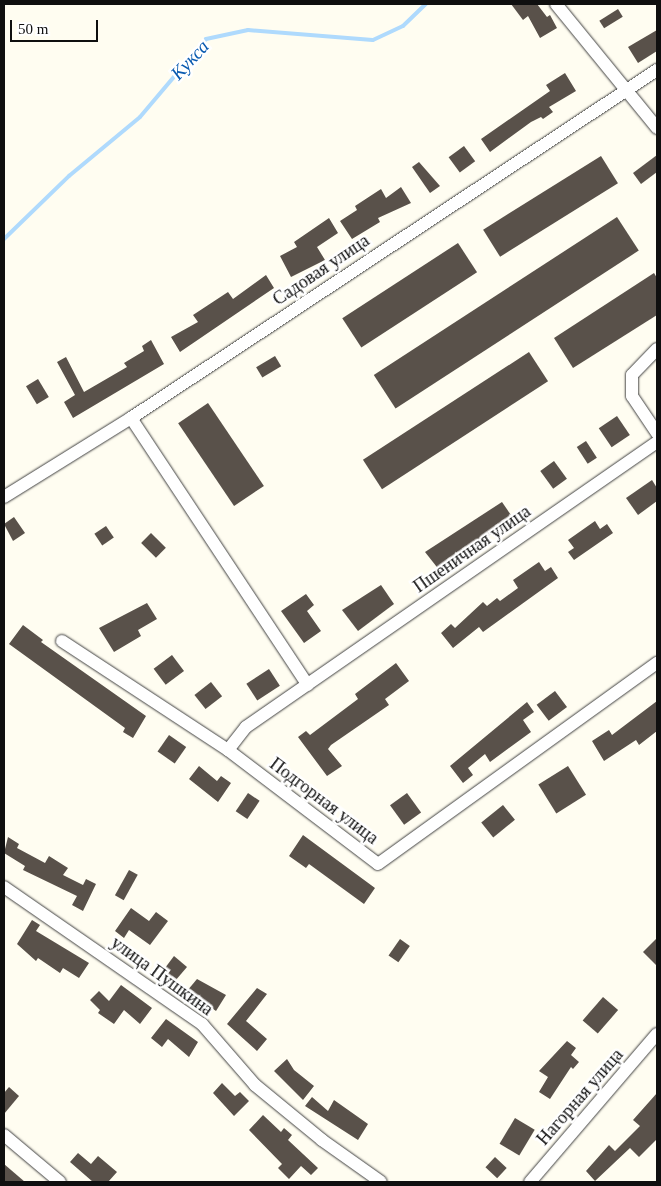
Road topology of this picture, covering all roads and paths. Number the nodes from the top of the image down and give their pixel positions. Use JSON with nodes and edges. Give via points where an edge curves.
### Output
{"nodes":[{"id":1,"x":556,"y":4,"type":"edge"},
{"id":2,"x":657,"y":70,"type":"edge"},
{"id":3,"x":626,"y":89,"type":"junction"},
{"id":4,"x":657,"y":128,"type":"edge"},
{"id":5,"x":657,"y":349,"type":"edge"},
{"id":6,"x":131,"y":418,"type":"junction"},
{"id":7,"x":657,"y":433,"type":"edge"},
{"id":8,"x":657,"y":442,"type":"edge"},
{"id":9,"x":4,"y":497,"type":"edge"},
{"id":10,"x":62,"y":641,"type":"dead end"},
{"id":11,"x":657,"y":663,"type":"edge"},
{"id":12,"x":308,"y":685,"type":"junction"},
{"id":13,"x":228,"y":750,"type":"junction"},
{"id":14,"x":4,"y":887,"type":"edge"},
{"id":15,"x":656,"y":1039,"type":"edge"},
{"id":16,"x":4,"y":1134,"type":"edge"},
{"id":17,"x":60,"y":1182,"type":"edge"},
{"id":18,"x":381,"y":1182,"type":"edge"},
{"id":19,"x":530,"y":1182,"type":"edge"}],
"edges":[{"from":1,"to":3,"type":"street"},
{"from":2,"to":3,"type":"street","name":"Садовая улица"},
{"from":3,"to":4,"type":"street"},
{"from":3,"to":6,"type":"street","name":"Садовая улица"},
{"from":5,"to":7,"type":"street","via":[[632,375],[632,396]]},
{"from":6,"to":9,"type":"street","name":"Садовая улица"},
{"from":6,"to":12,"type":"street"},
{"from":8,"to":12,"type":"street","name":"Пшеничная улица"},
{"from":10,"to":13,"type":"street","name":"Подгорная улица"},
{"from":11,"to":13,"type":"street","name":"Подгорная улица","via":[[378,864]]},
{"from":12,"to":13,"type":"street","name":"Пшеничная улица","via":[[246,727]]},
{"from":14,"to":18,"type":"street","name":"улица Пушкина","via":[[202,1024],[255,1085],[322,1140]]},
{"from":15,"to":19,"type":"street","name":"Нагорная улица"},
{"from":16,"to":17,"type":"street"}]}
